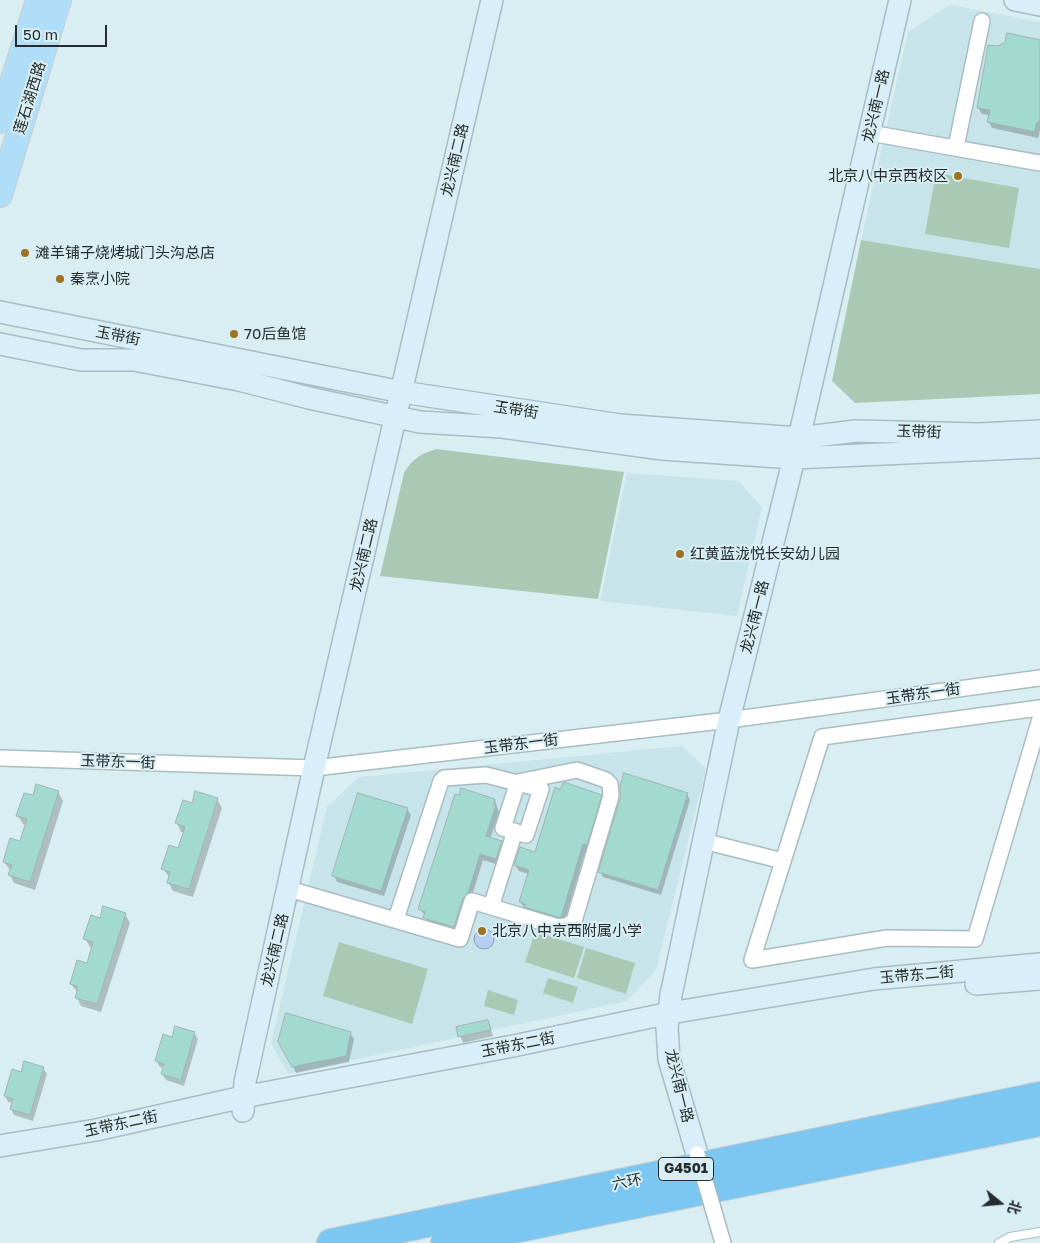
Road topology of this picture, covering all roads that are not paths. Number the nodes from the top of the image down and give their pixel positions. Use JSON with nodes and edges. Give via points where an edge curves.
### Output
{"nodes":[{"id":1,"x":38,"y":0,"type":"edge"},
{"id":2,"x":59,"y":0,"type":"edge"},
{"id":3,"x":492,"y":0,"type":"edge"},
{"id":4,"x":900,"y":0,"type":"edge"},
{"id":5,"x":1015,"y":0,"type":"edge"},
{"id":6,"x":1040,"y":5,"type":"edge"},
{"id":7,"x":982,"y":21,"type":"dead end"},
{"id":8,"x":0,"y":121,"type":"edge"},
{"id":9,"x":870,"y":133,"type":"junction"},
{"id":10,"x":956,"y":147,"type":"junction"},
{"id":11,"x":1040,"y":163,"type":"edge"},
{"id":12,"x":0,"y":195,"type":"edge"},
{"id":13,"x":0,"y":312,"type":"edge"},
{"id":14,"x":0,"y":344,"type":"edge"},
{"id":15,"x":402,"y":392,"type":"junction"},
{"id":16,"x":396,"y":417,"type":"junction"},
{"id":17,"x":1040,"y":431,"type":"edge"},
{"id":18,"x":1040,"y":447,"type":"edge"},
{"id":19,"x":796,"y":448,"type":"junction"},
{"id":20,"x":1040,"y":678,"type":"edge"},
{"id":21,"x":1040,"y":708,"type":"edge"},
{"id":22,"x":1040,"y":719,"type":"edge"},
{"id":23,"x":729,"y":720,"type":"junction"},
{"id":24,"x":0,"y":758,"type":"edge"},
{"id":25,"x":314,"y":768,"type":"junction"},
{"id":26,"x":518,"y":782,"type":"junction"},
{"id":27,"x":515,"y":831,"type":"junction"},
{"id":28,"x":703,"y":841,"type":"junction"},
{"id":29,"x":784,"y":861,"type":"junction"},
{"id":30,"x":289,"y":889,"type":"junction"},
{"id":31,"x":491,"y":907,"type":"junction"},
{"id":32,"x":396,"y":919,"type":"junction"},
{"id":33,"x":1040,"y":964,"type":"edge"},
{"id":34,"x":1040,"y":979,"type":"edge"},
{"id":35,"x":669,"y":1021,"type":"junction"},
{"id":36,"x":1040,"y":1096,"type":"edge"},
{"id":37,"x":243,"y":1104,"type":"junction"},
{"id":38,"x":1040,"y":1122,"type":"edge"},
{"id":39,"x":0,"y":1146,"type":"edge"},
{"id":40,"x":697,"y":1154,"type":"joint"},
{"id":41,"x":0,"y":1158,"type":"edge"},
{"id":42,"x":1040,"y":1232,"type":"edge"},
{"id":43,"x":331,"y":1243,"type":"edge"},
{"id":44,"x":445,"y":1243,"type":"edge"},
{"id":45,"x":723,"y":1243,"type":"edge"},
{"id":46,"x":998,"y":1243,"type":"edge"}],
"edges":[{"from":1,"to":8,"type":"main road","name":"莲石湖西路"},
{"from":2,"to":12,"type":"main road","name":"莲石湖西路"},
{"from":3,"to":15,"type":"street","name":"龙兴南二路"},
{"from":4,"to":9,"type":"street","name":"龙兴南一路"},
{"from":5,"to":6,"type":"street"},
{"from":7,"to":10,"type":"street"},
{"from":9,"to":10,"type":"street"},
{"from":9,"to":19,"type":"street","name":"龙兴南一路"},
{"from":10,"to":11,"type":"street"},
{"from":13,"to":15,"type":"street","name":"玉带街"},
{"from":14,"to":16,"type":"street","name":"玉带街","via":[[81,360],[134,360],[239,380]]},
{"from":15,"to":16,"type":"street","name":"龙兴南二路"},
{"from":15,"to":19,"type":"street","name":"玉带街","via":[[620,426]]},
{"from":16,"to":19,"type":"street","name":"玉带街","via":[[420,422],[502,427],[662,449]]},
{"from":16,"to":25,"type":"street","name":"龙兴南二路"},
{"from":17,"to":19,"type":"street","name":"玉带街","via":[[979,434],[856,431]]},
{"from":18,"to":19,"type":"street","name":"玉带街"},
{"from":19,"to":23,"type":"street","name":"龙兴南一路"},
{"from":20,"to":23,"type":"street","name":"玉带东一街"},
{"from":21,"to":29,"type":"street","via":[[822,737]]},
{"from":22,"to":29,"type":"street","via":[[975,939],[887,938],[752,960]]},
{"from":23,"to":25,"type":"street","name":"玉带东一街"},
{"from":23,"to":28,"type":"street","name":"龙兴南一路"},
{"from":24,"to":25,"type":"street","name":"玉带东一街"},
{"from":25,"to":30,"type":"street","name":"龙兴南二路"},
{"from":26,"to":27,"type":"street","via":[[503,828]]},
{"from":26,"to":27,"type":"street","via":[[541,789],[526,835]]},
{"from":26,"to":31,"type":"street","via":[[577,770],[606,780],[610,784],[611,796],[583,910],[574,921],[558,927]]},
{"from":26,"to":32,"type":"street","via":[[486,775],[444,778],[441,781]]},
{"from":27,"to":31,"type":"street"},
{"from":28,"to":29,"type":"street"},
{"from":28,"to":35,"type":"street","name":"龙兴南一路","via":[[671,995]]},
{"from":30,"to":32,"type":"street"},
{"from":30,"to":37,"type":"street","name":"龙兴南二路"},
{"from":31,"to":32,"type":"street","via":[[472,901],[460,938]]},
{"from":33,"to":35,"type":"street","name":"玉带东二街","via":[[874,979]]},
{"from":34,"to":35,"type":"street","name":"玉带东二街","via":[[876,991]]},
{"from":35,"to":37,"type":"street","name":"玉带东二街","via":[[513,1046]]},
{"from":35,"to":40,"type":"street","name":"龙兴南一路","via":[[668,1059]]},
{"from":36,"to":43,"type":"highway","name":"六环","number":"G4501"},
{"from":37,"to":39,"type":"street","name":"玉带东二街"},
{"from":37,"to":41,"type":"street","name":"玉带东二街","via":[[58,1150]]},
{"from":38,"to":44,"type":"highway","name":"六环","number":"G4501"},
{"from":40,"to":45,"type":"street","name":"龙兴南一路","bridge":true},
{"from":42,"to":46,"type":"lane","via":[[1010,1237]]}]}
